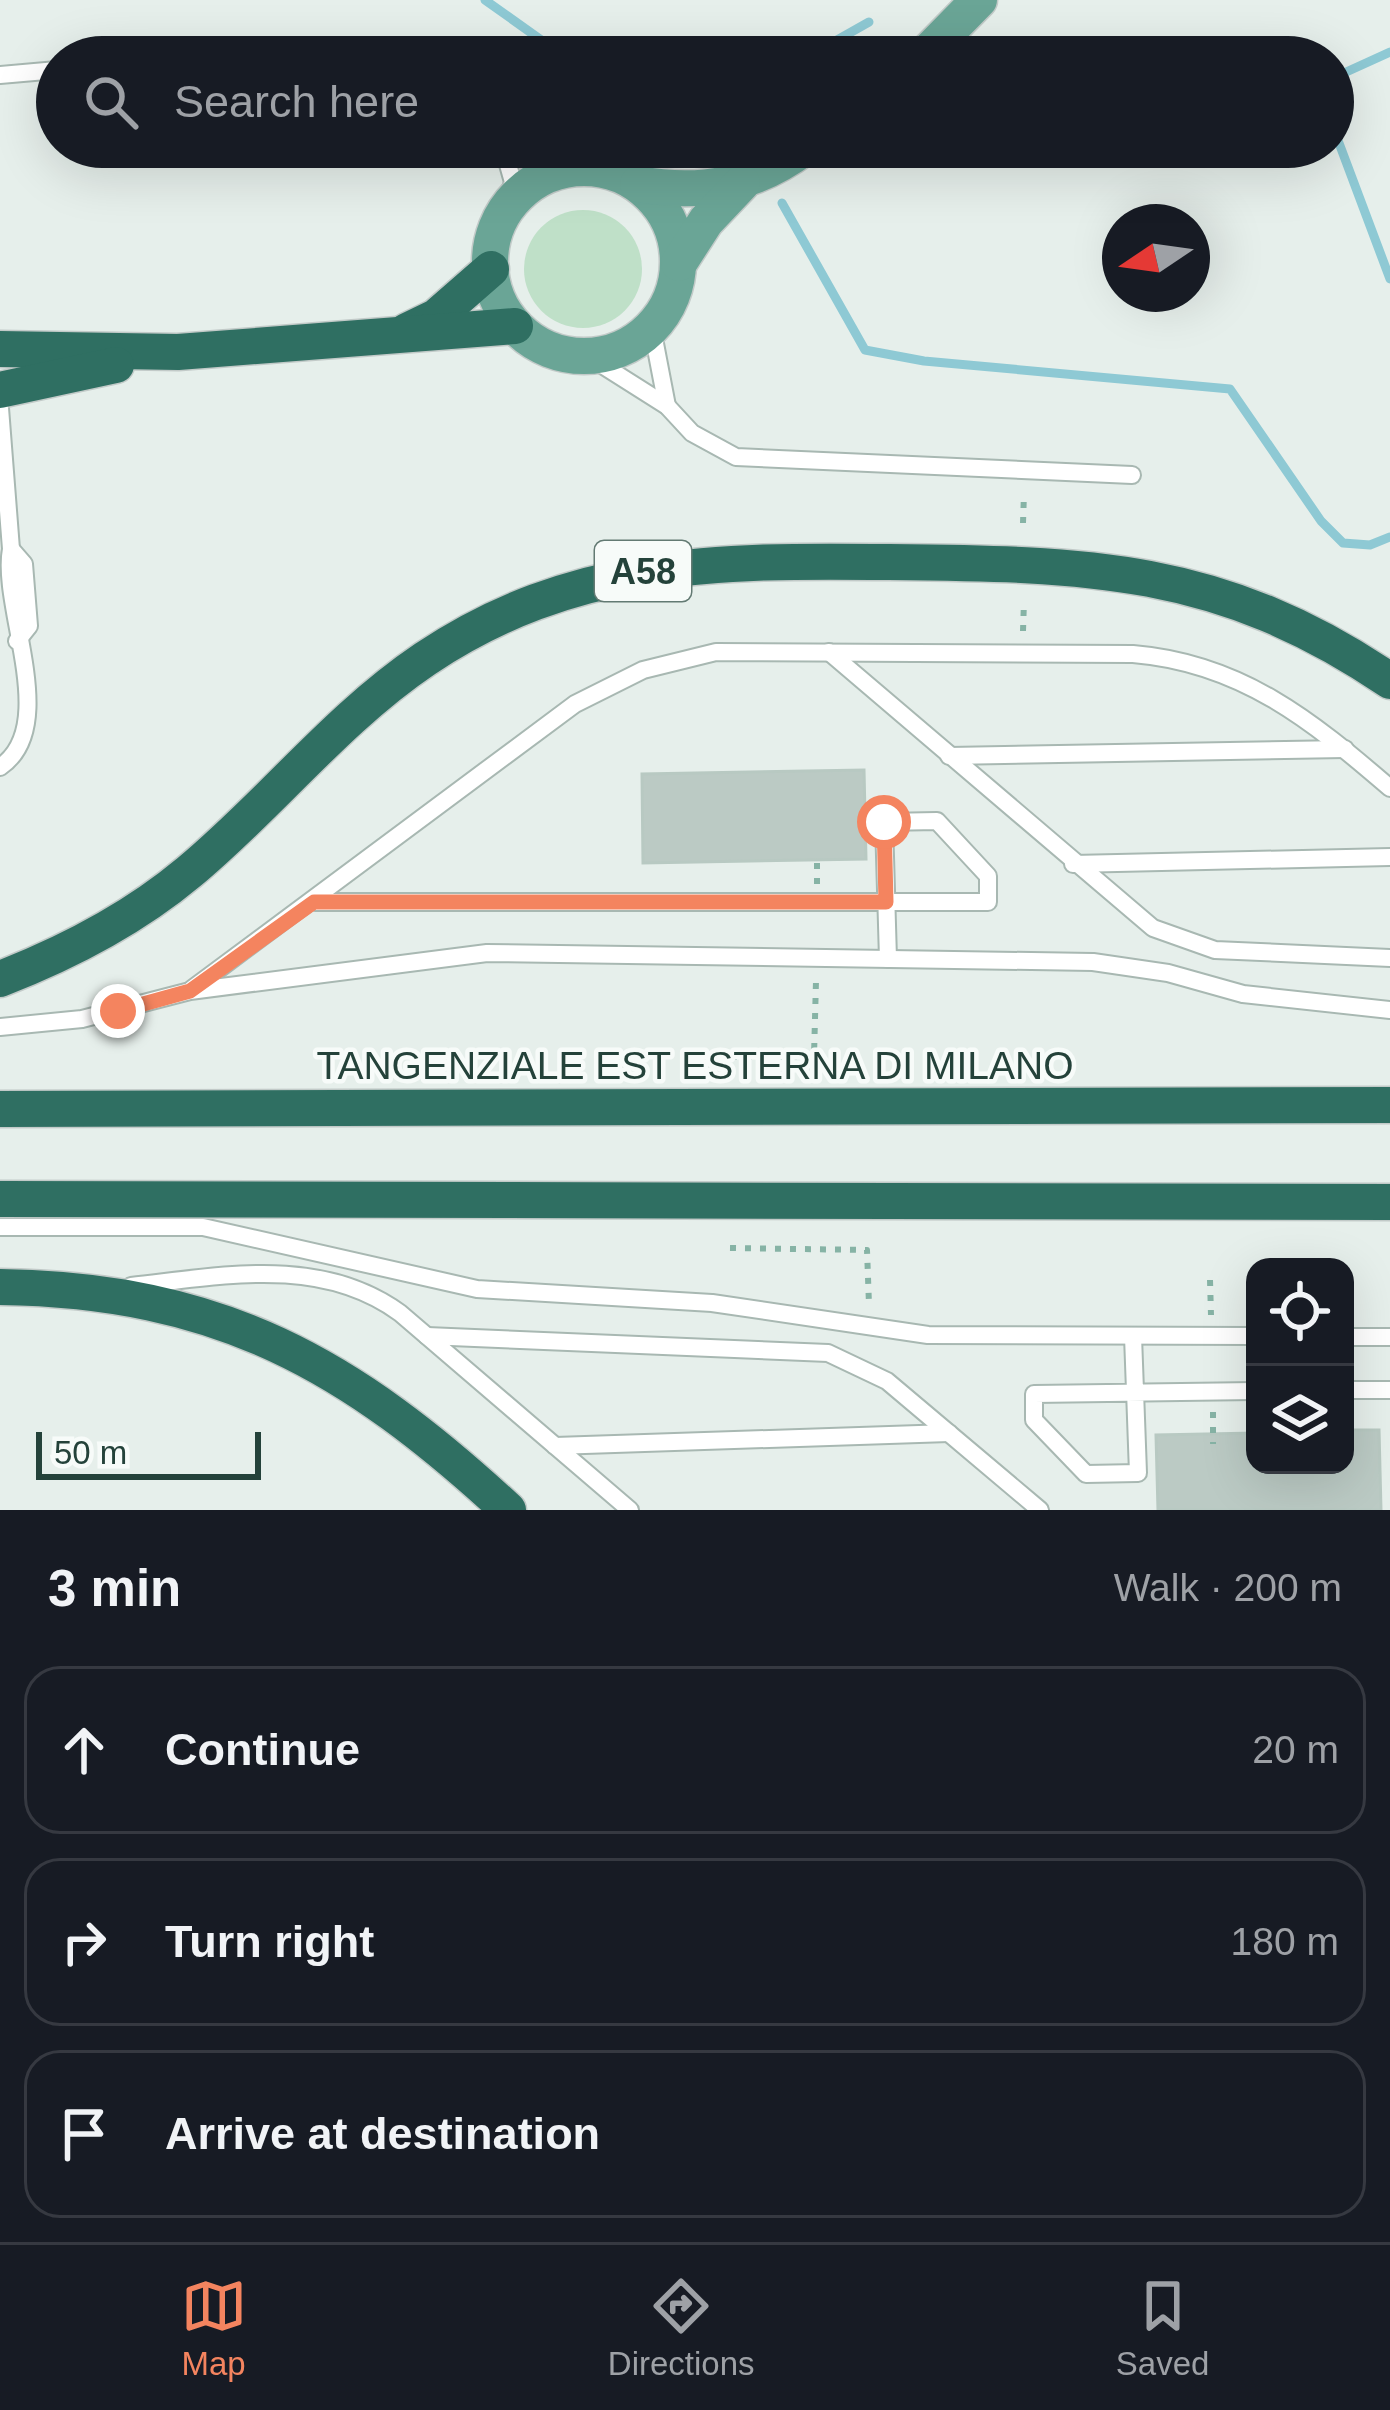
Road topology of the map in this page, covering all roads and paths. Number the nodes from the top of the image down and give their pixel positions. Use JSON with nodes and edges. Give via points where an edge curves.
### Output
{"nodes":[{"id":1,"x":979,"y":0,"type":"edge"},
{"id":2,"x":944,"y":36,"type":"edge"},
{"id":3,"x":36,"y":72,"type":"edge"},
{"id":4,"x":0,"y":75,"type":"edge"},
{"id":5,"x":508,"y":168,"type":"edge"},
{"id":6,"x":577,"y":168,"type":"edge"},
{"id":7,"x":588,"y":168,"type":"edge"},
{"id":8,"x":768,"y":168,"type":"edge"},
{"id":9,"x":742,"y":183,"type":"junction"},
{"id":10,"x":638,"y":184,"type":"junction"},
{"id":11,"x":503,"y":214,"type":"junction"},
{"id":12,"x":679,"y":263,"type":"junction"},
{"id":13,"x":490,"y":269,"type":"junction"},
{"id":14,"x":515,"y":326,"type":"junction"},
{"id":15,"x":652,"y":328,"type":"junction"},
{"id":16,"x":399,"y":335,"type":"junction"},
{"id":17,"x":0,"y":349,"type":"edge"},
{"id":18,"x":178,"y":352,"type":"junction"},
{"id":19,"x":588,"y":356,"type":"junction"},
{"id":20,"x":0,"y":390,"type":"edge"},
{"id":21,"x":667,"y":406,"type":"junction"},
{"id":22,"x":0,"y":408,"type":"edge"},
{"id":23,"x":1024,"y":472,"type":"junction"},
{"id":24,"x":1132,"y":475,"type":"dead end"},
{"id":25,"x":1023,"y":523,"type":"dead end"},
{"id":26,"x":1024,"y":601,"type":"dead end"},
{"id":27,"x":829,"y":652,"type":"junction"},
{"id":28,"x":1022,"y":653,"type":"junction"},
{"id":29,"x":1390,"y":681,"type":"edge"},
{"id":30,"x":1345,"y":749,"type":"junction"},
{"id":31,"x":949,"y":756,"type":"junction"},
{"id":32,"x":0,"y":767,"type":"edge"},
{"id":33,"x":1390,"y":788,"type":"edge"},
{"id":34,"x":1390,"y":857,"type":"edge"},
{"id":35,"x":818,"y":860,"type":"dead end"},
{"id":36,"x":1073,"y":864,"type":"junction"},
{"id":37,"x":314,"y":902,"type":"junction"},
{"id":38,"x":816,"y":902,"type":"junction"},
{"id":39,"x":886,"y":902,"type":"junction"},
{"id":40,"x":816,"y":958,"type":"junction"},
{"id":41,"x":1390,"y":958,"type":"edge"},
{"id":42,"x":888,"y":959,"type":"junction"},
{"id":43,"x":0,"y":979,"type":"edge"},
{"id":44,"x":190,"y":991,"type":"junction"},
{"id":45,"x":1390,"y":1010,"type":"edge"},
{"id":46,"x":0,"y":1027,"type":"edge"},
{"id":47,"x":731,"y":1057,"type":"dead end"},
{"id":48,"x":1390,"y":1105,"type":"edge"},
{"id":49,"x":0,"y":1108,"type":"edge"},
{"id":50,"x":0,"y":1199,"type":"edge"},
{"id":51,"x":1390,"y":1202,"type":"edge"},
{"id":52,"x":0,"y":1227,"type":"edge"},
{"id":53,"x":730,"y":1248,"type":"dead end"},
{"id":54,"x":322,"y":1255,"type":"junction"},
{"id":55,"x":0,"y":1287,"type":"edge"},
{"id":56,"x":70,"y":1293,"type":"junction"},
{"id":57,"x":371,"y":1294,"type":"junction"},
{"id":58,"x":900,"y":1332,"type":"junction"},
{"id":59,"x":427,"y":1336,"type":"junction"},
{"id":60,"x":1133,"y":1336,"type":"junction"},
{"id":61,"x":1246,"y":1336,"type":"edge"},
{"id":62,"x":1354,"y":1336,"type":"edge"},
{"id":63,"x":1390,"y":1337,"type":"edge"},
{"id":64,"x":1354,"y":1390,"type":"edge"},
{"id":65,"x":1390,"y":1390,"type":"edge"},
{"id":66,"x":1246,"y":1391,"type":"edge"},
{"id":67,"x":1136,"y":1392,"type":"junction"},
{"id":68,"x":949,"y":1433,"type":"junction"},
{"id":69,"x":555,"y":1446,"type":"junction"},
{"id":70,"x":508,"y":1510,"type":"edge"},
{"id":71,"x":630,"y":1510,"type":"edge"},
{"id":72,"x":1040,"y":1510,"type":"edge"}],
"edges":[{"from":1,"to":2,"type":"main road"},
{"from":3,"to":4,"type":"lane"},
{"from":5,"to":11,"type":"lane"},
{"from":6,"to":11,"type":"main road","via":[[536,181]]},
{"from":7,"to":10,"type":"main road"},
{"from":8,"to":9,"type":"main road"},
{"from":9,"to":10,"type":"main road","via":[[699,191]]},
{"from":9,"to":12,"type":"main road"},
{"from":10,"to":12,"type":"main road","via":[[670,223]]},
{"from":11,"to":13,"type":"main road"},
{"from":12,"to":15,"type":"main road"},
{"from":13,"to":14,"type":"main road"},
{"from":13,"to":16,"type":"highway","via":[[436,317]]},
{"from":14,"to":16,"type":"highway"},
{"from":14,"to":19,"type":"main road","via":[[549,349]]},
{"from":15,"to":19,"type":"main road","via":[[618,350]]},
{"from":15,"to":21,"type":"lane"},
{"from":16,"to":18,"type":"highway"},
{"from":17,"to":18,"type":"highway"},
{"from":18,"to":20,"type":"highway"},
{"from":19,"to":21,"type":"lane"},
{"from":21,"to":23,"type":"lane","via":[[692,433],[749,460]]},
{"from":22,"to":32,"type":"lane","via":[[11,549],[24,564],[29,626],[17,641],[22,735]]},
{"from":23,"to":24,"type":"lane"},
{"from":23,"to":25,"type":"path"},
{"from":26,"to":28,"type":"path"},
{"from":27,"to":28,"type":"lane"},
{"from":27,"to":31,"type":"lane"},
{"from":27,"to":37,"type":"lane","via":[[716,652],[601,688]]},
{"from":28,"to":30,"type":"lane","via":[[1133,654],[1214,669],[1288,704]]},
{"from":29,"to":43,"type":"highway","number":"A58","via":[[1254,608],[1095,567],[755,561],[619,576],[532,603],[431,655],[358,710],[190,871],[97,933]]},
{"from":30,"to":31,"type":"lane"},
{"from":30,"to":33,"type":"lane"},
{"from":31,"to":36,"type":"lane"},
{"from":34,"to":36,"type":"lane"},
{"from":35,"to":38,"type":"path"},
{"from":36,"to":41,"type":"lane","via":[[1135,917],[1194,945]]},
{"from":37,"to":38,"type":"lane"},
{"from":37,"to":44,"type":"lane"},
{"from":38,"to":39,"type":"lane"},
{"from":39,"to":39,"type":"lane","via":[[884,822],[938,821],[988,876],[988,902]]},
{"from":39,"to":42,"type":"lane"},
{"from":40,"to":42,"type":"lane"},
{"from":40,"to":44,"type":"lane","via":[[487,953]]},
{"from":40,"to":47,"type":"path","via":[[814,1056]]},
{"from":42,"to":45,"type":"lane","via":[[1093,962],[1243,994]]},
{"from":44,"to":46,"type":"lane","via":[[100,1016]]},
{"from":48,"to":49,"type":"highway","name":"TANGENZIALE EST ESTERNA DI MILANO"},
{"from":50,"to":51,"type":"highway"},
{"from":52,"to":54,"type":"lane","via":[[203,1227]]},
{"from":53,"to":58,"type":"path","via":[[867,1250],[867,1305],[900,1305]]},
{"from":54,"to":57,"type":"lane"},
{"from":54,"to":58,"type":"lane","via":[[477,1289],[712,1303]]},
{"from":55,"to":56,"type":"highway"},
{"from":56,"to":57,"type":"lane","via":[[292,1273]]},
{"from":56,"to":70,"type":"highway","via":[[172,1306],[287,1347],[406,1420]]},
{"from":57,"to":59,"type":"lane"},
{"from":58,"to":60,"type":"lane"},
{"from":59,"to":68,"type":"lane","via":[[817,1351],[878,1375]]},
{"from":59,"to":69,"type":"lane"},
{"from":60,"to":61,"type":"lane"},
{"from":60,"to":67,"type":"lane"},
{"from":62,"to":63,"type":"lane"},
{"from":64,"to":65,"type":"lane"},
{"from":66,"to":67,"type":"lane"},
{"from":67,"to":67,"type":"lane","via":[[1138,1473],[1086,1474],[1034,1420],[1034,1394]]},
{"from":68,"to":69,"type":"lane"},
{"from":68,"to":72,"type":"lane"},
{"from":69,"to":71,"type":"lane"}]}
